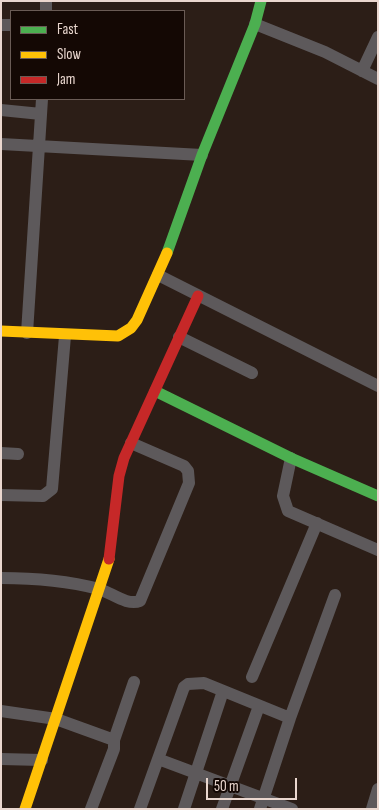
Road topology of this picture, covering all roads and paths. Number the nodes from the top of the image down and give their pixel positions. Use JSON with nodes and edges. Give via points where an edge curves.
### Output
{"nodes":[{"id":1,"x":261,"y":1,"type":"edge"},
{"id":2,"x":255,"y":24,"type":"junction"},
{"id":3,"x":378,"y":37,"type":"edge"},
{"id":4,"x":362,"y":71,"type":"junction"},
{"id":5,"x":378,"y":79,"type":"edge"},
{"id":6,"x":42,"y":100,"type":"edge"},
{"id":7,"x":1,"y":110,"type":"edge"},
{"id":8,"x":41,"y":114,"type":"junction"},
{"id":9,"x":1,"y":144,"type":"edge"},
{"id":10,"x":37,"y":145,"type":"junction"},
{"id":11,"x":202,"y":155,"type":"junction"},
{"id":12,"x":158,"y":275,"type":"junction"},
{"id":13,"x":198,"y":296,"type":"junction"},
{"id":14,"x":1,"y":331,"type":"edge"},
{"id":15,"x":27,"y":332,"type":"junction"},
{"id":16,"x":65,"y":336,"type":"junction"},
{"id":17,"x":180,"y":337,"type":"junction"},
{"id":18,"x":252,"y":372,"type":"dead end"},
{"id":19,"x":378,"y":386,"type":"edge"},
{"id":20,"x":155,"y":391,"type":"junction"},
{"id":21,"x":131,"y":443,"type":"junction"},
{"id":22,"x":1,"y":453,"type":"edge"},
{"id":23,"x":18,"y":454,"type":"dead end"},
{"id":24,"x":291,"y":458,"type":"junction"},
{"id":25,"x":1,"y":494,"type":"edge"},
{"id":26,"x":378,"y":496,"type":"edge"},
{"id":27,"x":318,"y":524,"type":"junction"},
{"id":28,"x":378,"y":550,"type":"edge"},
{"id":29,"x":1,"y":578,"type":"edge"},
{"id":30,"x":99,"y":589,"type":"junction"},
{"id":31,"x":335,"y":595,"type":"dead end"},
{"id":32,"x":252,"y":677,"type":"dead end"},
{"id":33,"x":134,"y":682,"type":"dead end"},
{"id":34,"x":223,"y":692,"type":"junction"},
{"id":35,"x":259,"y":706,"type":"junction"},
{"id":36,"x":1,"y":711,"type":"edge"},
{"id":37,"x":290,"y":718,"type":"junction"},
{"id":38,"x":56,"y":719,"type":"junction"},
{"id":39,"x":114,"y":740,"type":"junction"},
{"id":40,"x":158,"y":758,"type":"junction"},
{"id":41,"x":1,"y":759,"type":"edge"},
{"id":42,"x":42,"y":760,"type":"junction"},
{"id":43,"x":197,"y":774,"type":"junction"},
{"id":44,"x":232,"y":785,"type":"junction"},
{"id":45,"x":378,"y":789,"type":"edge"},
{"id":46,"x":262,"y":803,"type":"edge"},
{"id":47,"x":25,"y":809,"type":"edge"},
{"id":48,"x":91,"y":809,"type":"edge"},
{"id":49,"x":140,"y":809,"type":"edge"},
{"id":50,"x":184,"y":809,"type":"edge"},
{"id":51,"x":222,"y":809,"type":"edge"},
{"id":52,"x":292,"y":809,"type":"edge"},
{"id":53,"x":372,"y":809,"type":"edge"}],
"edges":[{"from":1,"to":2,"type":"street"},
{"from":2,"to":4,"type":"street","via":[[326,52]]},
{"from":2,"to":11,"type":"street"},
{"from":3,"to":4,"type":"street"},
{"from":4,"to":5,"type":"street"},
{"from":6,"to":8,"type":"street"},
{"from":7,"to":8,"type":"street"},
{"from":8,"to":10,"type":"street"},
{"from":9,"to":10,"type":"street"},
{"from":10,"to":11,"type":"street"},
{"from":10,"to":15,"type":"street"},
{"from":11,"to":12,"type":"street"},
{"from":12,"to":13,"type":"street"},
{"from":12,"to":16,"type":"street","via":[[137,320],[125,333],[118,336]]},
{"from":13,"to":17,"type":"street"},
{"from":13,"to":19,"type":"street"},
{"from":14,"to":15,"type":"street"},
{"from":15,"to":16,"type":"street"},
{"from":16,"to":25,"type":"street","via":[[52,489],[43,496]]},
{"from":17,"to":18,"type":"street"},
{"from":17,"to":20,"type":"street"},
{"from":20,"to":21,"type":"street"},
{"from":20,"to":24,"type":"street"},
{"from":21,"to":30,"type":"street","via":[[119,476],[109,558]]},
{"from":21,"to":30,"type":"street","via":[[184,466],[189,483],[143,598],[131,602]]},
{"from":22,"to":23,"type":"street"},
{"from":24,"to":26,"type":"street"},
{"from":24,"to":27,"type":"street","via":[[284,504],[288,511]]},
{"from":27,"to":28,"type":"street"},
{"from":27,"to":32,"type":"street"},
{"from":29,"to":30,"type":"street","via":[[29,578]]},
{"from":30,"to":38,"type":"street"},
{"from":31,"to":37,"type":"street"},
{"from":33,"to":39,"type":"street"},
{"from":34,"to":35,"type":"street"},
{"from":34,"to":40,"type":"street","via":[[204,683],[184,687]]},
{"from":34,"to":43,"type":"street"},
{"from":35,"to":37,"type":"street"},
{"from":35,"to":44,"type":"street"},
{"from":36,"to":38,"type":"street"},
{"from":37,"to":46,"type":"street"},
{"from":38,"to":39,"type":"street"},
{"from":38,"to":42,"type":"street"},
{"from":39,"to":48,"type":"street","via":[[114,749]]},
{"from":40,"to":43,"type":"street"},
{"from":40,"to":49,"type":"street"},
{"from":41,"to":42,"type":"street"},
{"from":42,"to":47,"type":"street"},
{"from":43,"to":44,"type":"street"},
{"from":43,"to":50,"type":"street"},
{"from":44,"to":46,"type":"street"},
{"from":44,"to":51,"type":"street"},
{"from":45,"to":53,"type":"street"},
{"from":46,"to":52,"type":"street"}]}
